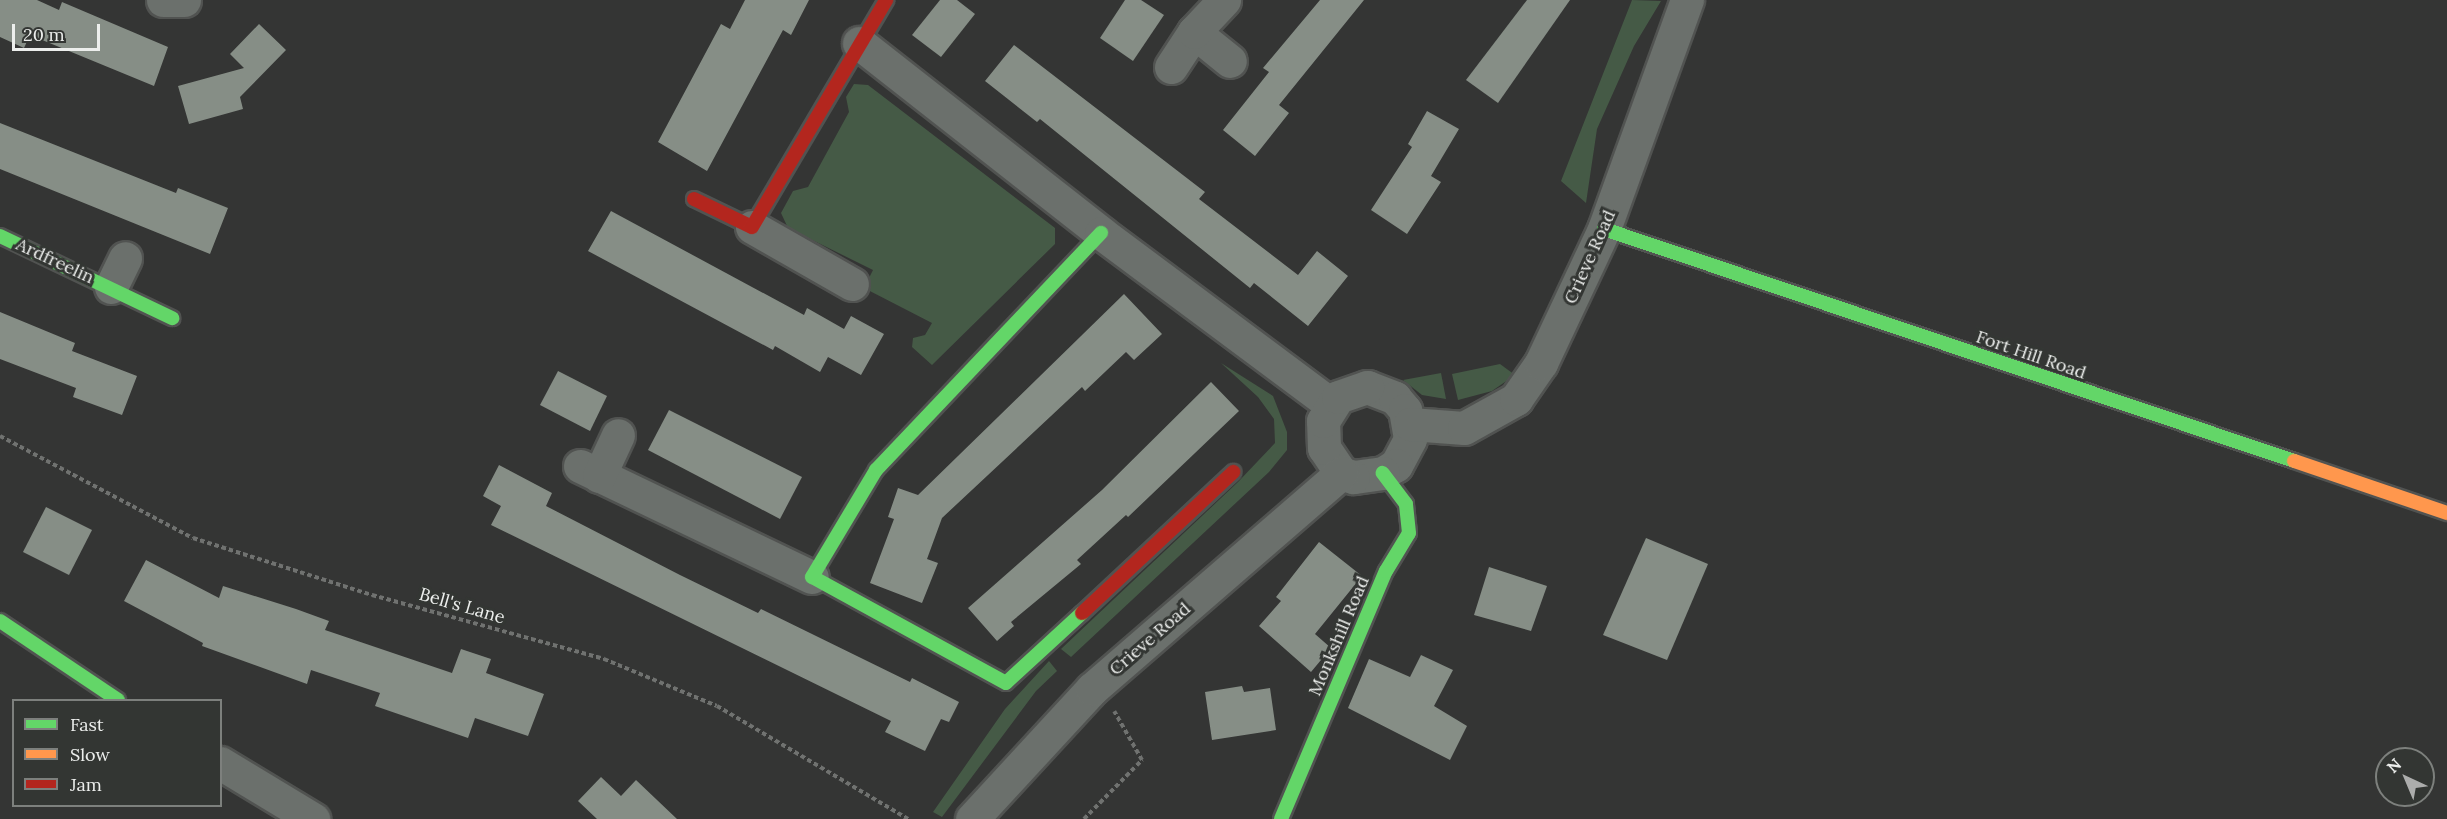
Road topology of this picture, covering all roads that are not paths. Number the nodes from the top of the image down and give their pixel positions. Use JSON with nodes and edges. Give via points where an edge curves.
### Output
{"nodes":[{"id":1,"x":163,"y":0,"type":"edge"},
{"id":2,"x":184,"y":0,"type":"edge"},
{"id":3,"x":886,"y":0,"type":"edge"},
{"id":4,"x":1224,"y":0,"type":"edge"},
{"id":5,"x":1687,"y":0,"type":"edge"},
{"id":6,"x":1194,"y":32,"type":"junction"},
{"id":7,"x":859,"y":43,"type":"junction"},
{"id":8,"x":1230,"y":61,"type":"dead end"},
{"id":9,"x":1171,"y":67,"type":"dead end"},
{"id":10,"x":694,"y":200,"type":"dead end"},
{"id":11,"x":752,"y":226,"type":"junction"},
{"id":12,"x":1605,"y":230,"type":"junction"},
{"id":13,"x":1101,"y":233,"type":"junction"},
{"id":14,"x":0,"y":236,"type":"edge"},
{"id":15,"x":852,"y":284,"type":"dead end"},
{"id":16,"x":172,"y":318,"type":"dead end"},
{"id":17,"x":1332,"y":405,"type":"junction"},
{"id":18,"x":1410,"y":424,"type":"junction"},
{"id":19,"x":618,"y":435,"type":"dead end"},
{"id":20,"x":1233,"y":472,"type":"dead end"},
{"id":21,"x":1341,"y":473,"type":"junction"},
{"id":22,"x":1383,"y":473,"type":"junction"},
{"id":23,"x":2447,"y":513,"type":"edge"},
{"id":24,"x":812,"y":577,"type":"junction"},
{"id":25,"x":0,"y":621,"type":"edge"},
{"id":26,"x":117,"y":699,"type":"edge"},
{"id":27,"x":222,"y":764,"type":"edge"},
{"id":28,"x":313,"y":819,"type":"edge"},
{"id":29,"x":972,"y":819,"type":"edge"},
{"id":30,"x":1281,"y":819,"type":"edge"}],
"edges":[{"from":1,"to":2,"type":"street"},
{"from":3,"to":7,"type":"street"},
{"from":4,"to":6,"type":"street"},
{"from":5,"to":12,"type":"street","name":"Crieve Road"},
{"from":6,"to":8,"type":"street"},
{"from":6,"to":9,"type":"street"},
{"from":7,"to":11,"type":"street"},
{"from":7,"to":13,"type":"street"},
{"from":10,"to":11,"type":"street"},
{"from":11,"to":15,"type":"street"},
{"from":12,"to":18,"type":"street","name":"Crieve Road","via":[[1541,363],[1516,399],[1464,428]]},
{"from":12,"to":23,"type":"street","name":"Fort Hill Road"},
{"from":13,"to":17,"type":"street"},
{"from":13,"to":24,"type":"street","via":[[876,470]]},
{"from":14,"to":16,"type":"street","name":"Ardfreelin","via":[[118,272]]},
{"from":17,"to":18,"type":"street","via":[[1352,390],[1382,390],[1395,398]]},
{"from":17,"to":21,"type":"street","via":[[1323,421],[1322,435],[1324,448]]},
{"from":18,"to":22,"type":"street","via":[[1405,453]]},
{"from":19,"to":24,"type":"street","via":[[590,471]]},
{"from":20,"to":24,"type":"street","via":[[1006,683]]},
{"from":21,"to":22,"type":"street","via":[[1353,477]]},
{"from":21,"to":29,"type":"street","name":"Crieve Road","via":[[1092,689]]},
{"from":22,"to":30,"type":"street","name":"Monkshill Road","via":[[1406,504],[1409,533],[1386,571]]},
{"from":25,"to":26,"type":"street"},
{"from":27,"to":28,"type":"street"}]}
